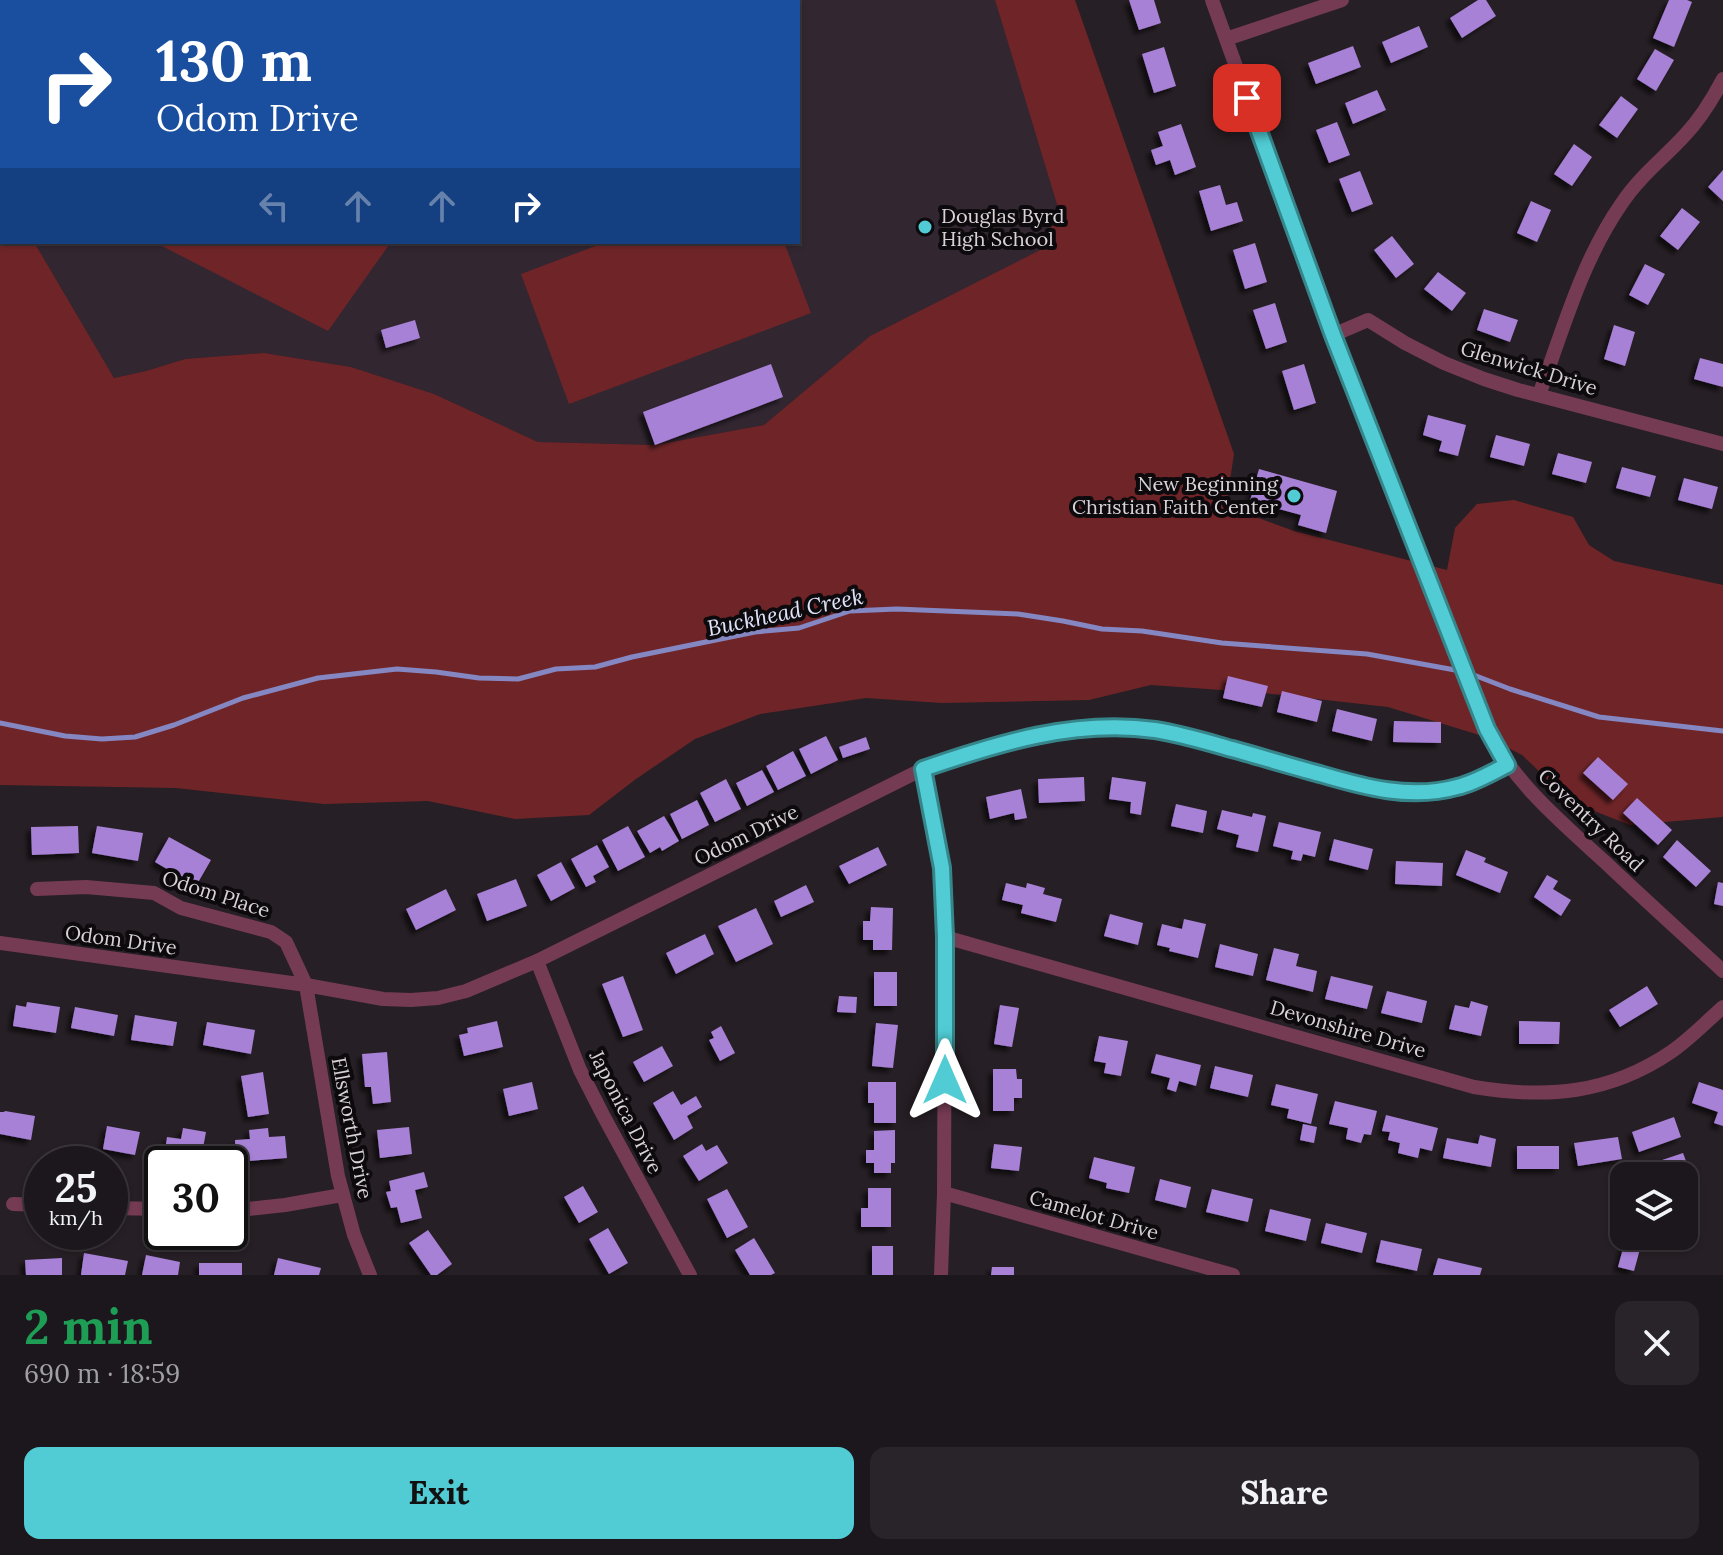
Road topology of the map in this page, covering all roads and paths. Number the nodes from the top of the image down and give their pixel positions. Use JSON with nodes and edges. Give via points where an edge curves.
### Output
{"nodes":[{"id":1,"x":1212,"y":0,"type":"edge"},
{"id":2,"x":1342,"y":0,"type":"edge"},
{"id":3,"x":1226,"y":39,"type":"junction"},
{"id":4,"x":1723,"y":79,"type":"edge"},
{"id":5,"x":1333,"y":335,"type":"junction"},
{"id":6,"x":1539,"y":395,"type":"junction"},
{"id":7,"x":1723,"y":444,"type":"edge"},
{"id":8,"x":1507,"y":765,"type":"junction"},
{"id":9,"x":923,"y":769,"type":"junction"},
{"id":10,"x":37,"y":889,"type":"dead end"},
{"id":11,"x":945,"y":937,"type":"junction"},
{"id":12,"x":0,"y":943,"type":"edge"},
{"id":13,"x":537,"y":961,"type":"junction"},
{"id":14,"x":1723,"y":971,"type":"edge"},
{"id":15,"x":306,"y":985,"type":"junction"},
{"id":16,"x":1723,"y":1007,"type":"edge"},
{"id":17,"x":944,"y":1193,"type":"junction"},
{"id":18,"x":342,"y":1195,"type":"junction"},
{"id":19,"x":13,"y":1204,"type":"dead end"},
{"id":20,"x":24,"y":1204,"type":"edge"},
{"id":21,"x":248,"y":1209,"type":"edge"},
{"id":22,"x":370,"y":1275,"type":"edge"},
{"id":23,"x":690,"y":1275,"type":"edge"},
{"id":24,"x":941,"y":1275,"type":"edge"},
{"id":25,"x":1233,"y":1275,"type":"edge"}],
"edges":[{"from":1,"to":3,"type":"street","name":"Coventry Road"},
{"from":2,"to":3,"type":"street"},
{"from":3,"to":5,"type":"street","name":"Coventry Road"},
{"from":4,"to":6,"type":"street","via":[[1701,117],[1644,175],[1606,226]]},
{"from":5,"to":6,"type":"street","name":"Glenwick Drive","via":[[1368,320],[1444,363]]},
{"from":5,"to":8,"type":"street","name":"Coventry Road","via":[[1487,729]]},
{"from":6,"to":7,"type":"street","name":"Glenwick Drive"},
{"from":8,"to":9,"type":"street","name":"Odom Drive","via":[[1457,788],[1403,793],[1191,737],[1117,726],[1063,730],[982,748]]},
{"from":8,"to":14,"type":"street","name":"Coventry Road","via":[[1553,815]]},
{"from":9,"to":11,"type":"street","via":[[942,868]]},
{"from":9,"to":13,"type":"street","name":"Odom Drive"},
{"from":10,"to":15,"type":"street","name":"Odom Place","via":[[154,893],[181,908],[271,932],[286,942]]},
{"from":11,"to":16,"type":"street","name":"Devonshire Drive","via":[[1510,1093],[1568,1091],[1623,1077],[1674,1050]]},
{"from":11,"to":17,"type":"street"},
{"from":12,"to":15,"type":"street","name":"Odom Drive"},
{"from":13,"to":15,"type":"street","name":"Odom Drive","via":[[438,998],[383,999]]},
{"from":13,"to":23,"type":"street","name":"Japonica Drive","via":[[580,1070]]},
{"from":15,"to":18,"type":"street","name":"Ellsworth Drive"},
{"from":17,"to":24,"type":"street"},
{"from":17,"to":25,"type":"street","name":"Camelot Drive"},
{"from":18,"to":21,"type":"street"},
{"from":18,"to":22,"type":"street","name":"Ellsworth Drive"},
{"from":19,"to":20,"type":"street"}]}
